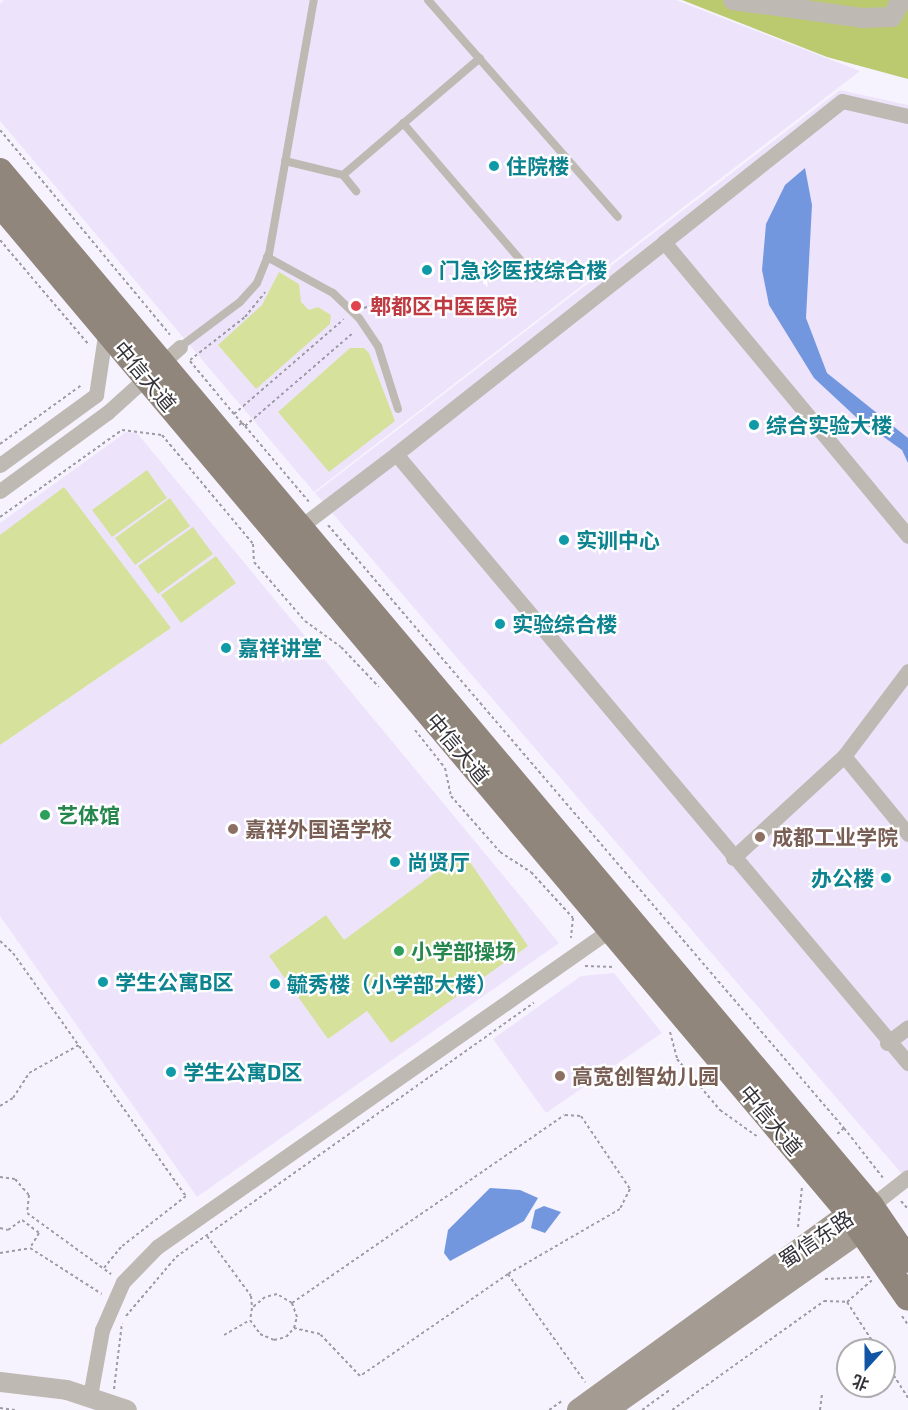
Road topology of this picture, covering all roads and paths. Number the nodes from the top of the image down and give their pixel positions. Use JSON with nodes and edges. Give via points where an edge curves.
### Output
{"nodes":[{"id":1,"x":314,"y":0,"type":"edge"},
{"id":2,"x":428,"y":0,"type":"edge"},
{"id":3,"x":734,"y":0,"type":"edge"},
{"id":4,"x":901,"y":0,"type":"edge"},
{"id":5,"x":480,"y":57,"type":"junction"},
{"id":6,"x":908,"y":116,"type":"edge"},
{"id":7,"x":403,"y":123,"type":"junction"},
{"id":8,"x":0,"y":130,"type":"edge"},
{"id":9,"x":285,"y":161,"type":"junction"},
{"id":10,"x":0,"y":171,"type":"edge"},
{"id":11,"x":343,"y":175,"type":"junction"},
{"id":12,"x":356,"y":191,"type":"dead end"},
{"id":13,"x":0,"y":204,"type":"edge"},
{"id":14,"x":618,"y":217,"type":"dead end"},
{"id":15,"x":0,"y":240,"type":"edge"},
{"id":16,"x":664,"y":242,"type":"junction"},
{"id":17,"x":267,"y":257,"type":"junction"},
{"id":18,"x":535,"y":277,"type":"dead end"},
{"id":19,"x":352,"y":311,"type":"junction"},
{"id":20,"x":363,"y":324,"type":"junction"},
{"id":21,"x":106,"y":330,"type":"junction"},
{"id":22,"x":88,"y":353,"type":"dead end"},
{"id":23,"x":163,"y":363,"type":"junction"},
{"id":24,"x":87,"y":381,"type":"dead end"},
{"id":25,"x":399,"y":409,"type":"dead end"},
{"id":26,"x":231,"y":430,"type":"junction"},
{"id":27,"x":0,"y":444,"type":"edge"},
{"id":28,"x":396,"y":454,"type":"junction"},
{"id":29,"x":0,"y":465,"type":"edge"},
{"id":30,"x":188,"y":466,"type":"junction"},
{"id":31,"x":0,"y":491,"type":"edge"},
{"id":32,"x":0,"y":516,"type":"edge"},
{"id":33,"x":309,"y":520,"type":"junction"},
{"id":34,"x":908,"y":536,"type":"edge"},
{"id":35,"x":908,"y":671,"type":"edge"},
{"id":36,"x":383,"y":691,"type":"dead end"},
{"id":37,"x":411,"y":726,"type":"dead end"},
{"id":38,"x":844,"y":756,"type":"junction"},
{"id":39,"x":908,"y":834,"type":"edge"},
{"id":40,"x":733,"y":858,"type":"junction"},
{"id":41,"x":610,"y":930,"type":"junction"},
{"id":42,"x":0,"y":941,"type":"edge"},
{"id":43,"x":571,"y":945,"type":"dead end"},
{"id":44,"x":618,"y":967,"type":"dead end"},
{"id":45,"x":577,"y":972,"type":"dead end"},
{"id":46,"x":538,"y":1000,"type":"dead end"},
{"id":47,"x":908,"y":1027,"type":"edge"},
{"id":48,"x":670,"y":1030,"type":"dead end"},
{"id":49,"x":887,"y":1043,"type":"junction"},
{"id":50,"x":79,"y":1045,"type":"junction"},
{"id":51,"x":908,"y":1063,"type":"edge"},
{"id":52,"x":0,"y":1106,"type":"edge"},
{"id":53,"x":844,"y":1128,"type":"junction"},
{"id":54,"x":765,"y":1142,"type":"dead end"},
{"id":55,"x":813,"y":1155,"type":"junction"},
{"id":56,"x":0,"y":1177,"type":"edge"},
{"id":57,"x":908,"y":1177,"type":"edge"},
{"id":58,"x":892,"y":1190,"type":"junction"},
{"id":59,"x":908,"y":1209,"type":"edge"},
{"id":60,"x":860,"y":1217,"type":"junction"},
{"id":61,"x":0,"y":1228,"type":"edge"},
{"id":62,"x":796,"y":1234,"type":"dead end"},
{"id":63,"x":207,"y":1235,"type":"junction"},
{"id":64,"x":30,"y":1248,"type":"junction"},
{"id":65,"x":0,"y":1253,"type":"edge"},
{"id":66,"x":908,"y":1260,"type":"edge"},
{"id":67,"x":104,"y":1268,"type":"junction"},
{"id":68,"x":508,"y":1274,"type":"junction"},
{"id":69,"x":824,"y":1279,"type":"dead end"},
{"id":70,"x":102,"y":1294,"type":"junction"},
{"id":71,"x":847,"y":1302,"type":"junction"},
{"id":72,"x":292,"y":1303,"type":"junction"},
{"id":73,"x":100,"y":1304,"type":"dead end"},
{"id":74,"x":905,"y":1307,"type":"edge"},
{"id":75,"x":252,"y":1308,"type":"junction"},
{"id":76,"x":250,"y":1320,"type":"junction"},
{"id":77,"x":908,"y":1325,"type":"edge"},
{"id":78,"x":294,"y":1328,"type":"junction"},
{"id":79,"x":224,"y":1335,"type":"dead end"},
{"id":80,"x":870,"y":1338,"type":"edge"},
{"id":81,"x":596,"y":1378,"type":"dead end"},
{"id":82,"x":896,"y":1379,"type":"edge"},
{"id":83,"x":0,"y":1382,"type":"edge"},
{"id":84,"x":680,"y":1383,"type":"dead end"},
{"id":85,"x":114,"y":1394,"type":"dead end"},
{"id":86,"x":822,"y":1394,"type":"dead end"},
{"id":87,"x":0,"y":1395,"type":"edge"},
{"id":88,"x":908,"y":1398,"type":"edge"},
{"id":89,"x":89,"y":1403,"type":"edge"},
{"id":90,"x":573,"y":1404,"type":"edge"},
{"id":91,"x":0,"y":1408,"type":"edge"},
{"id":92,"x":677,"y":1409,"type":"edge"},
{"id":93,"x":15,"y":1410,"type":"edge"},
{"id":94,"x":127,"y":1410,"type":"edge"},
{"id":95,"x":549,"y":1410,"type":"edge"},
{"id":96,"x":607,"y":1410,"type":"edge"},
{"id":97,"x":642,"y":1410,"type":"edge"},
{"id":98,"x":672,"y":1410,"type":"edge"},
{"id":99,"x":820,"y":1410,"type":"edge"}],
"edges":[{"from":1,"to":9,"type":"lane"},
{"from":2,"to":5,"type":"lane"},
{"from":3,"to":4,"type":"street","via":[[862,18],[892,17]]},
{"from":5,"to":7,"type":"lane"},
{"from":5,"to":14,"type":"lane"},
{"from":6,"to":16,"type":"street","via":[[842,101]]},
{"from":7,"to":11,"type":"lane"},
{"from":7,"to":18,"type":"lane"},
{"from":8,"to":23,"type":"path"},
{"from":9,"to":11,"type":"lane"},
{"from":9,"to":17,"type":"lane"},
{"from":10,"to":23,"type":"main road","name":"中信大道"},
{"from":11,"to":12,"type":"lane"},
{"from":13,"to":21,"type":"main road","name":"中信大道"},
{"from":15,"to":22,"type":"path","via":[[89,344]]},
{"from":16,"to":28,"type":"street"},
{"from":16,"to":34,"type":"street"},
{"from":17,"to":19,"type":"lane","via":[[311,278]]},
{"from":17,"to":23,"type":"lane","via":[[257,283],[240,302]]},
{"from":19,"to":20,"type":"lane"},
{"from":19,"to":20,"type":"path","via":[[376,303]]},
{"from":19,"to":26,"type":"path"},
{"from":20,"to":25,"type":"lane","via":[[378,346]]},
{"from":20,"to":26,"type":"path"},
{"from":21,"to":23,"type":"main road","name":"中信大道"},
{"from":21,"to":29,"type":"street","via":[[96,395]]},
{"from":23,"to":26,"type":"main road","name":"中信大道"},
{"from":23,"to":26,"type":"path"},
{"from":23,"to":31,"type":"street","via":[[108,412]]},
{"from":24,"to":27,"type":"path"},
{"from":26,"to":30,"type":"path"},
{"from":26,"to":33,"type":"main road","name":"中信大道"},
{"from":26,"to":33,"type":"path"},
{"from":26,"to":41,"type":"main road","name":"中信大道"},
{"from":28,"to":33,"type":"street"},
{"from":28,"to":40,"type":"street"},
{"from":30,"to":32,"type":"path","via":[[162,435],[122,430]]},
{"from":30,"to":36,"type":"path","via":[[253,544],[254,562],[304,621],[341,647]]},
{"from":33,"to":53,"type":"path"},
{"from":33,"to":55,"type":"main road","name":"中信大道"},
{"from":35,"to":38,"type":"street"},
{"from":37,"to":43,"type":"path","via":[[445,768],[451,796],[501,852],[531,872],[573,918]]},
{"from":38,"to":39,"type":"street"},
{"from":38,"to":40,"type":"street"},
{"from":40,"to":49,"type":"street"},
{"from":41,"to":55,"type":"main road","name":"中信大道"},
{"from":41,"to":89,"type":"street","via":[[157,1247],[123,1282],[102,1330]]},
{"from":42,"to":50,"type":"path","via":[[13,953]]},
{"from":44,"to":45,"type":"path","via":[[587,965]]},
{"from":46,"to":63,"type":"path"},
{"from":47,"to":49,"type":"street"},
{"from":48,"to":54,"type":"path","via":[[677,1059],[720,1110]]},
{"from":49,"to":51,"type":"street"},
{"from":50,"to":52,"type":"path","via":[[29,1073],[13,1098]]},
{"from":50,"to":67,"type":"path","via":[[186,1196],[121,1247]]},
{"from":53,"to":55,"type":"path"},
{"from":53,"to":58,"type":"path"},
{"from":55,"to":60,"type":"main road","name":"中信大道"},
{"from":55,"to":62,"type":"path","via":[[795,1171],[802,1185]]},
{"from":56,"to":67,"type":"path","via":[[15,1179],[29,1195],[27,1213]]},
{"from":57,"to":58,"type":"street"},
{"from":58,"to":59,"type":"path"},
{"from":58,"to":60,"type":"street"},
{"from":60,"to":66,"type":"main road","name":"中信大道"},
{"from":60,"to":74,"type":"main road","name":"中信大道"},
{"from":60,"to":90,"type":"main road","name":"蜀信东路"},
{"from":60,"to":96,"type":"main road","name":"蜀信东路"},
{"from":61,"to":64,"type":"path","via":[[8,1230],[22,1220],[39,1233]]},
{"from":63,"to":75,"type":"path","via":[[251,1296]]},
{"from":63,"to":85,"type":"path","via":[[176,1257],[123,1319]]},
{"from":64,"to":65,"type":"path"},
{"from":64,"to":70,"type":"path"},
{"from":67,"to":70,"type":"path","via":[[114,1275]]},
{"from":68,"to":72,"type":"path","via":[[620,1209],[630,1189],[580,1116],[565,1115]]},
{"from":68,"to":78,"type":"path","via":[[360,1376],[320,1334]]},
{"from":68,"to":81,"type":"path","via":[[586,1384]]},
{"from":69,"to":71,"type":"path","via":[[875,1276]]},
{"from":70,"to":73,"type":"path"},
{"from":71,"to":80,"type":"path"},
{"from":71,"to":92,"type":"path","via":[[824,1301]]},
{"from":72,"to":75,"type":"path","via":[[278,1294],[265,1297]]},
{"from":72,"to":78,"type":"path","via":[[297,1317]]},
{"from":74,"to":77,"type":"path"},
{"from":75,"to":76,"type":"path"},
{"from":76,"to":78,"type":"path","via":[[260,1334],[274,1340],[286,1337]]},
{"from":76,"to":79,"type":"path"},
{"from":82,"to":88,"type":"path"},
{"from":83,"to":89,"type":"street"},
{"from":84,"to":97,"type":"path"},
{"from":86,"to":99,"type":"path"},
{"from":87,"to":89,"type":"street"},
{"from":89,"to":94,"type":"street"},
{"from":90,"to":95,"type":"path"},
{"from":91,"to":93,"type":"path"},
{"from":92,"to":98,"type":"path"}]}
